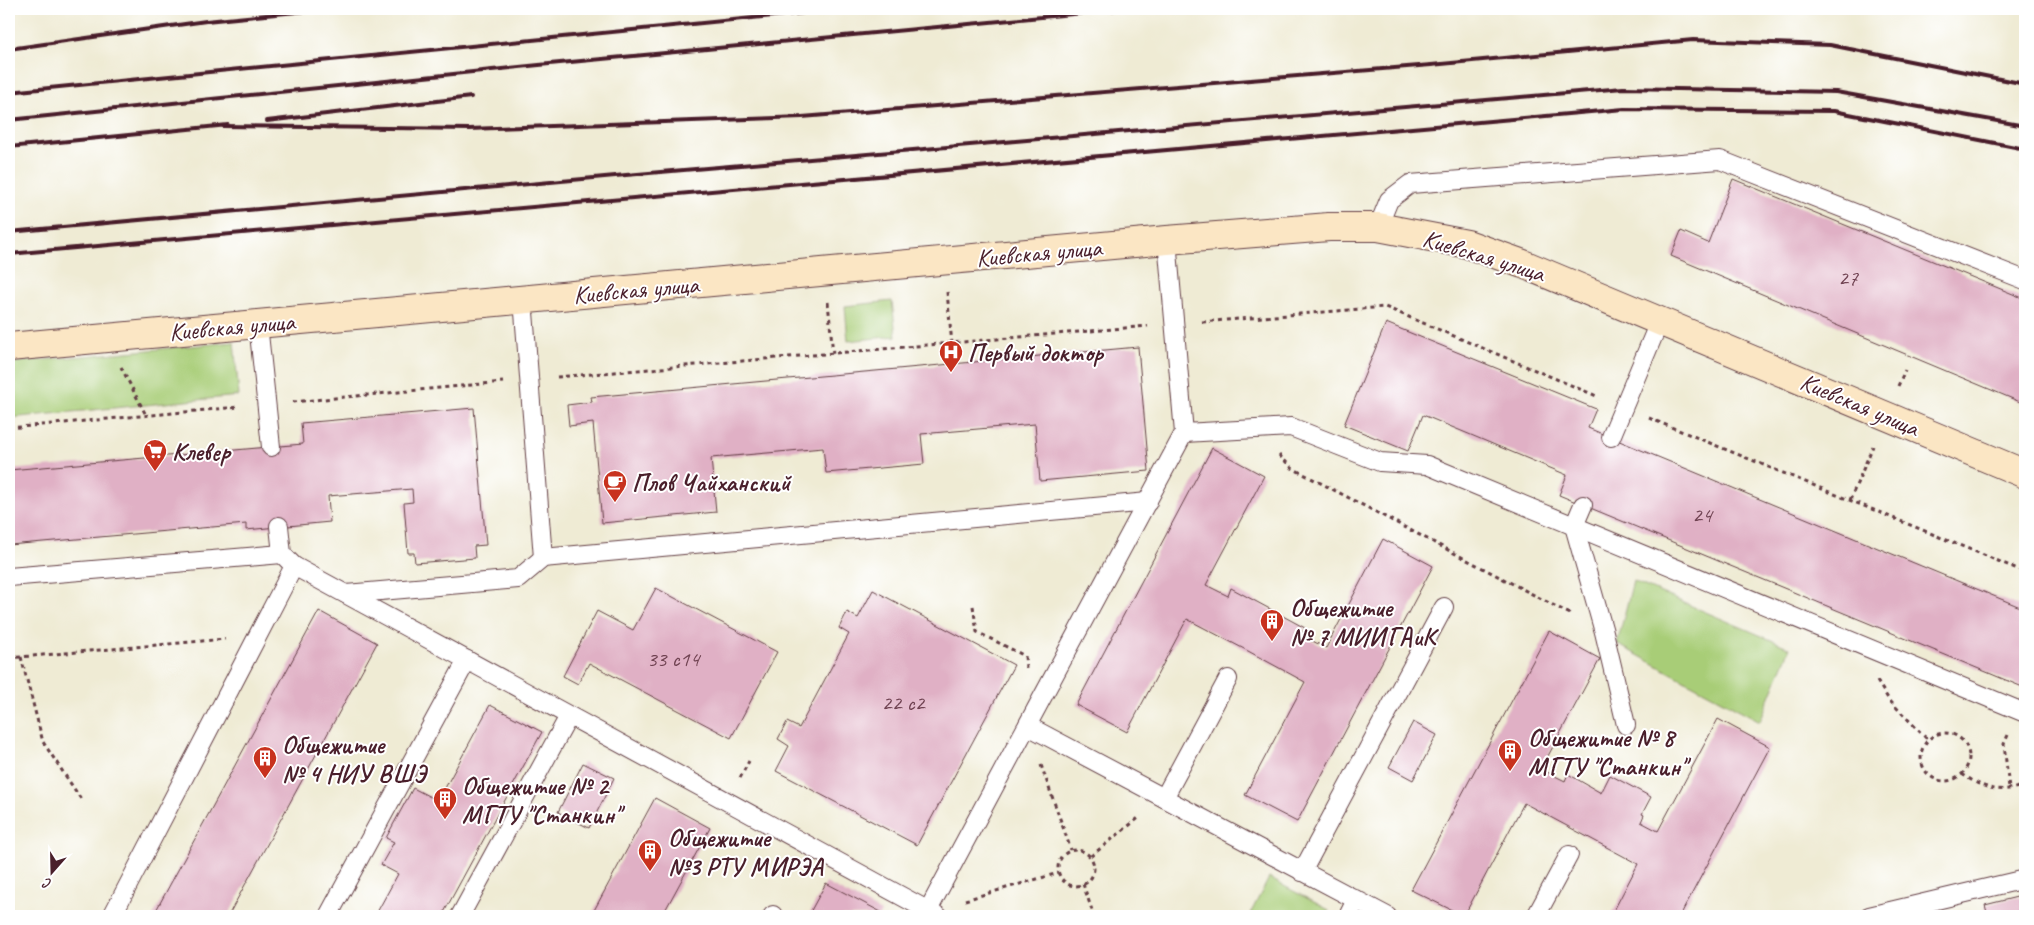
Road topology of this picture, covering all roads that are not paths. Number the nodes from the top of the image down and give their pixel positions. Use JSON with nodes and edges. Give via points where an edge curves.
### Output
{"nodes":[{"id":1,"x":1378,"y":227,"type":"junction"},
{"id":2,"x":1167,"y":240,"type":"junction"},
{"id":3,"x":2025,"y":280,"type":"edge"},
{"id":4,"x":523,"y":299,"type":"junction"},
{"id":5,"x":1660,"y":320,"type":"junction"},
{"id":6,"x":258,"y":324,"type":"junction"},
{"id":7,"x":9,"y":347,"type":"edge"},
{"id":8,"x":1184,"y":433,"type":"junction"},
{"id":9,"x":1611,"y":437,"type":"dead end"},
{"id":10,"x":271,"y":447,"type":"dead end"},
{"id":11,"x":2025,"y":474,"type":"edge"},
{"id":12,"x":1148,"y":502,"type":"junction"},
{"id":13,"x":1583,"y":505,"type":"dead end"},
{"id":14,"x":279,"y":526,"type":"dead end"},
{"id":15,"x":1574,"y":526,"type":"junction"},
{"id":16,"x":543,"y":558,"type":"junction"},
{"id":17,"x":288,"y":560,"type":"junction"},
{"id":18,"x":9,"y":577,"type":"edge"},
{"id":19,"x":346,"y":594,"type":"junction"},
{"id":20,"x":1444,"y":607,"type":"dead end"},
{"id":21,"x":467,"y":660,"type":"junction"},
{"id":22,"x":1228,"y":680,"type":"dead end"},
{"id":23,"x":2022,"y":711,"type":"edge"},
{"id":24,"x":569,"y":716,"type":"junction"},
{"id":25,"x":1028,"y":726,"type":"junction"},
{"id":26,"x":1626,"y":726,"type":"dead end"},
{"id":27,"x":1164,"y":798,"type":"junction"},
{"id":28,"x":1569,"y":855,"type":"dead end"},
{"id":29,"x":1302,"y":872,"type":"junction"},
{"id":30,"x":2025,"y":879,"type":"edge"},
{"id":31,"x":1356,"y":900,"type":"junction"},
{"id":32,"x":930,"y":914,"type":"edge"},
{"id":33,"x":112,"y":916,"type":"edge"},
{"id":34,"x":328,"y":916,"type":"edge"},
{"id":35,"x":460,"y":916,"type":"edge"},
{"id":36,"x":1348,"y":916,"type":"edge"},
{"id":37,"x":1387,"y":916,"type":"edge"},
{"id":38,"x":1536,"y":916,"type":"edge"},
{"id":39,"x":1869,"y":916,"type":"edge"}],
"edges":[{"from":1,"to":2,"type":"street","name":"Киевская улица","via":[[1329,227]]},
{"from":1,"to":3,"type":"lane","via":[[1389,200],[1410,184],[1720,160]]},
{"from":1,"to":5,"type":"street","name":"Киевская улица","via":[[1467,244]]},
{"from":2,"to":4,"type":"street","name":"Киевская улица"},
{"from":2,"to":8,"type":"lane"},
{"from":4,"to":6,"type":"street","name":"Киевская улица"},
{"from":4,"to":16,"type":"lane"},
{"from":5,"to":9,"type":"lane"},
{"from":5,"to":11,"type":"street","name":"Киевская улица"},
{"from":6,"to":7,"type":"street","name":"Киевская улица"},
{"from":6,"to":10,"type":"lane"},
{"from":8,"to":12,"type":"lane"},
{"from":8,"to":15,"type":"lane","via":[[1291,426],[1380,462],[1427,465]]},
{"from":12,"to":16,"type":"lane"},
{"from":12,"to":25,"type":"lane"},
{"from":13,"to":15,"type":"lane"},
{"from":14,"to":17,"type":"lane"},
{"from":15,"to":23,"type":"lane"},
{"from":15,"to":26,"type":"lane"},
{"from":16,"to":19,"type":"lane","via":[[518,579]]},
{"from":17,"to":18,"type":"lane"},
{"from":17,"to":19,"type":"lane"},
{"from":17,"to":33,"type":"lane","via":[[258,636]]},
{"from":19,"to":21,"type":"lane"},
{"from":20,"to":29,"type":"lane"},
{"from":21,"to":24,"type":"lane"},
{"from":21,"to":34,"type":"lane"},
{"from":22,"to":27,"type":"lane"},
{"from":24,"to":32,"type":"lane"},
{"from":24,"to":35,"type":"lane"},
{"from":25,"to":27,"type":"lane"},
{"from":25,"to":32,"type":"lane"},
{"from":27,"to":29,"type":"lane"},
{"from":28,"to":38,"type":"lane"},
{"from":29,"to":31,"type":"lane"},
{"from":30,"to":39,"type":"lane"},
{"from":31,"to":36,"type":"lane"},
{"from":31,"to":37,"type":"lane"}]}
